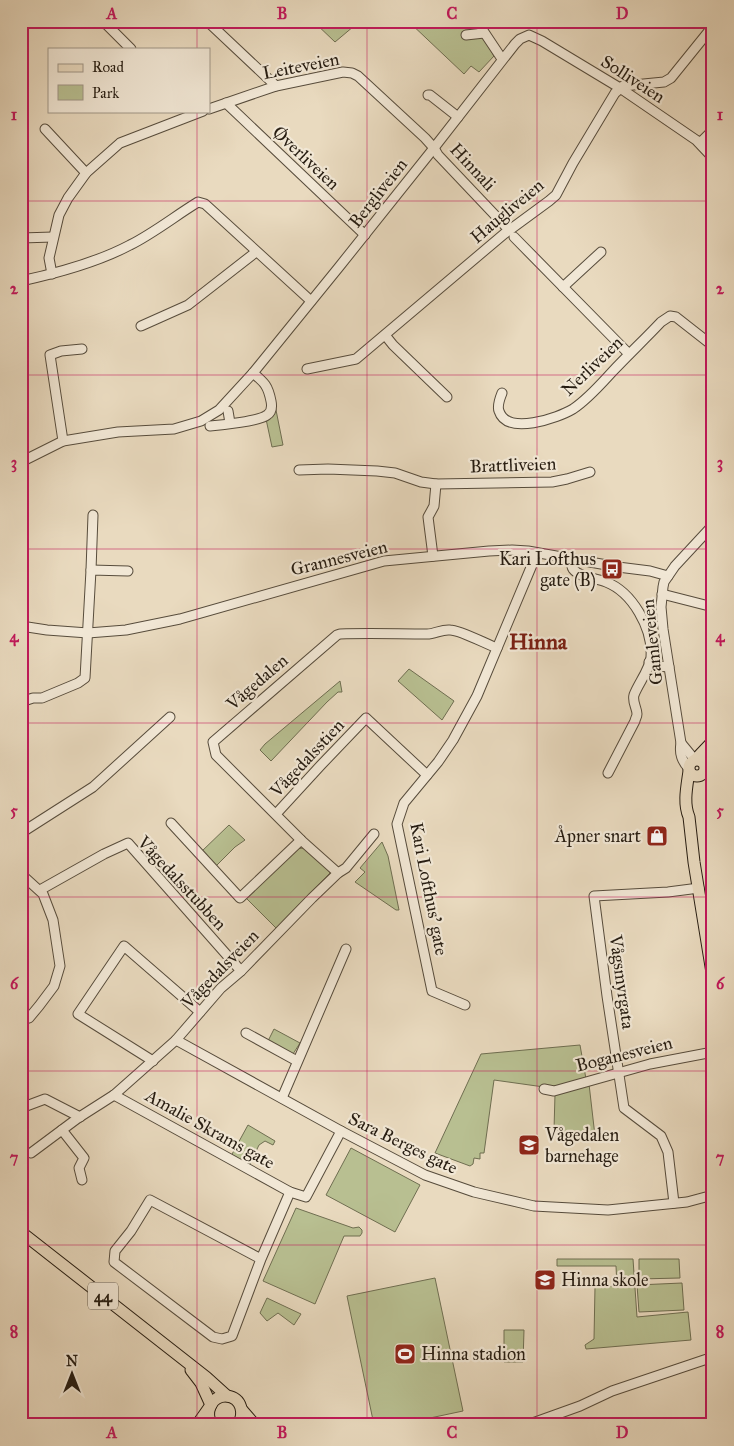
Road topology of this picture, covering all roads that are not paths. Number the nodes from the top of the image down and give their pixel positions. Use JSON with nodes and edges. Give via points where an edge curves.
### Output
{"nodes":[{"id":1,"x":103,"y":21,"type":"edge"},
{"id":2,"x":207,"y":21,"type":"edge"},
{"id":3,"x":480,"y":21,"type":"edge"},
{"id":4,"x":713,"y":26,"type":"edge"},
{"id":5,"x":484,"y":33,"type":"junction"},
{"id":6,"x":466,"y":35,"type":"dead end"},
{"id":7,"x":529,"y":35,"type":"joint"},
{"id":8,"x":128,"y":45,"type":"edge"},
{"id":9,"x":502,"y":60,"type":"junction"},
{"id":10,"x":276,"y":86,"type":"junction"},
{"id":11,"x":620,"y":88,"type":"junction"},
{"id":12,"x":428,"y":95,"type":"dead end"},
{"id":13,"x":226,"y":104,"type":"junction"},
{"id":14,"x":210,"y":109,"type":"edge"},
{"id":15,"x":199,"y":112,"type":"edge"},
{"id":16,"x":456,"y":120,"type":"junction"},
{"id":17,"x":45,"y":130,"type":"dead end"},
{"id":18,"x":713,"y":130,"type":"edge"},
{"id":19,"x":699,"y":142,"type":"junction"},
{"id":20,"x":434,"y":148,"type":"junction"},
{"id":21,"x":713,"y":158,"type":"edge"},
{"id":22,"x":86,"y":173,"type":"junction"},
{"id":23,"x":511,"y":234,"type":"junction"},
{"id":24,"x":365,"y":236,"type":"junction"},
{"id":25,"x":53,"y":237,"type":"junction"},
{"id":26,"x":21,"y":238,"type":"edge"},
{"id":27,"x":256,"y":252,"type":"junction"},
{"id":28,"x":601,"y":252,"type":"dead end"},
{"id":29,"x":52,"y":274,"type":"junction"},
{"id":30,"x":21,"y":282,"type":"edge"},
{"id":31,"x":563,"y":287,"type":"junction"},
{"id":32,"x":311,"y":301,"type":"junction"},
{"id":33,"x":141,"y":326,"type":"dead end"},
{"id":34,"x":385,"y":335,"type":"junction"},
{"id":35,"x":713,"y":346,"type":"edge"},
{"id":36,"x":82,"y":348,"type":"dead end"},
{"id":37,"x":629,"y":354,"type":"junction"},
{"id":38,"x":308,"y":369,"type":"dead end"},
{"id":39,"x":253,"y":373,"type":"junction"},
{"id":40,"x":502,"y":393,"type":"dead end"},
{"id":41,"x":448,"y":397,"type":"dead end"},
{"id":42,"x":228,"y":411,"type":"dead end"},
{"id":43,"x":230,"y":423,"type":"junction"},
{"id":44,"x":210,"y":426,"type":"dead end"},
{"id":45,"x":62,"y":442,"type":"junction"},
{"id":46,"x":21,"y":462,"type":"edge"},
{"id":47,"x":299,"y":470,"type":"dead end"},
{"id":48,"x":590,"y":472,"type":"dead end"},
{"id":49,"x":436,"y":484,"type":"junction"},
{"id":50,"x":93,"y":515,"type":"dead end"},
{"id":51,"x":713,"y":525,"type":"edge"},
{"id":52,"x":537,"y":553,"type":"junction"},
{"id":53,"x":433,"y":556,"type":"junction"},
{"id":54,"x":571,"y":558,"type":"junction"},
{"id":55,"x":91,"y":570,"type":"junction"},
{"id":56,"x":128,"y":571,"type":"dead end"},
{"id":57,"x":668,"y":576,"type":"junction"},
{"id":58,"x":662,"y":594,"type":"junction"},
{"id":59,"x":713,"y":607,"type":"edge"},
{"id":60,"x":21,"y":626,"type":"edge"},
{"id":61,"x":88,"y":633,"type":"junction"},
{"id":62,"x":497,"y":648,"type":"junction"},
{"id":63,"x":649,"y":662,"type":"junction"},
{"id":64,"x":669,"y":667,"type":"junction"},
{"id":65,"x":21,"y":702,"type":"edge"},
{"id":66,"x":170,"y":717,"type":"dead end"},
{"id":67,"x":713,"y":741,"type":"edge"},
{"id":68,"x":713,"y":753,"type":"edge"},
{"id":69,"x":696,"y":767,"type":"junction"},
{"id":70,"x":608,"y":773,"type":"dead end"},
{"id":71,"x":427,"y":775,"type":"junction"},
{"id":72,"x":276,"y":814,"type":"junction"},
{"id":73,"x":171,"y":823,"type":"dead end"},
{"id":74,"x":21,"y":833,"type":"edge"},
{"id":75,"x":374,"y":834,"type":"dead end"},
{"id":76,"x":301,"y":840,"type":"junction"},
{"id":77,"x":338,"y":873,"type":"junction"},
{"id":78,"x":21,"y":874,"type":"edge"},
{"id":79,"x":698,"y":888,"type":"junction"},
{"id":80,"x":40,"y":890,"type":"junction"},
{"id":81,"x":346,"y":949,"type":"dead end"},
{"id":82,"x":241,"y":971,"type":"junction"},
{"id":83,"x":713,"y":979,"type":"edge"},
{"id":84,"x":465,"y":1005,"type":"dead end"},
{"id":85,"x":200,"y":1012,"type":"junction"},
{"id":86,"x":21,"y":1019,"type":"edge"},
{"id":87,"x":246,"y":1033,"type":"dead end"},
{"id":88,"x":176,"y":1040,"type":"junction"},
{"id":89,"x":713,"y":1052,"type":"edge"},
{"id":90,"x":153,"y":1061,"type":"junction"},
{"id":91,"x":297,"y":1061,"type":"junction"},
{"id":92,"x":619,"y":1073,"type":"junction"},
{"id":93,"x":544,"y":1089,"type":"dead end"},
{"id":94,"x":114,"y":1095,"type":"junction"},
{"id":95,"x":282,"y":1098,"type":"junction"},
{"id":96,"x":21,"y":1108,"type":"edge"},
{"id":97,"x":80,"y":1117,"type":"junction"},
{"id":98,"x":62,"y":1130,"type":"junction"},
{"id":99,"x":341,"y":1131,"type":"junction"},
{"id":100,"x":31,"y":1153,"type":"dead end"},
{"id":101,"x":82,"y":1180,"type":"dead end"},
{"id":102,"x":290,"y":1192,"type":"junction"},
{"id":103,"x":713,"y":1195,"type":"edge"},
{"id":104,"x":695,"y":1199,"type":"junction"},
{"id":105,"x":713,"y":1200,"type":"edge"},
{"id":106,"x":674,"y":1203,"type":"junction"},
{"id":107,"x":21,"y":1232,"type":"edge"},
{"id":108,"x":261,"y":1259,"type":"junction"},
{"id":109,"x":713,"y":1357,"type":"edge"},
{"id":110,"x":184,"y":1360,"type":"junction"},
{"id":111,"x":227,"y":1396,"type":"junction"},
{"id":112,"x":210,"y":1406,"type":"junction"},
{"id":113,"x":242,"y":1410,"type":"junction"},
{"id":114,"x":197,"y":1425,"type":"edge"},
{"id":115,"x":212,"y":1425,"type":"edge"},
{"id":116,"x":238,"y":1425,"type":"edge"},
{"id":117,"x":256,"y":1425,"type":"edge"},
{"id":118,"x":527,"y":1425,"type":"edge"}],
"edges":[{"from":1,"to":8,"type":"street"},
{"from":2,"to":10,"type":"street"},
{"from":3,"to":5,"type":"street"},
{"from":4,"to":11,"type":"street","via":[[671,78],[664,82]]},
{"from":5,"to":6,"type":"street"},
{"from":5,"to":9,"type":"street"},
{"from":7,"to":9,"type":"street","name":"Bergliveien","via":[[520,39]]},
{"from":7,"to":11,"type":"street","name":"Solliveien"},
{"from":9,"to":16,"type":"street","name":"Bergliveien"},
{"from":10,"to":13,"type":"street","name":"Leiteveien"},
{"from":10,"to":20,"type":"street","name":"Leiteveien","via":[[343,72],[352,73]]},
{"from":11,"to":19,"type":"street","name":"Solliveien"},
{"from":11,"to":23,"type":"street","name":"Haugliveien","via":[[556,195]]},
{"from":12,"to":16,"type":"street"},
{"from":13,"to":14,"type":"street","name":"Leiteveien"},
{"from":13,"to":24,"type":"street","name":"Øverliveien"},
{"from":15,"to":22,"type":"street","via":[[120,143]]},
{"from":16,"to":20,"type":"street","name":"Bergliveien"},
{"from":17,"to":22,"type":"street"},
{"from":18,"to":19,"type":"street"},
{"from":19,"to":21,"type":"street","name":"Solliveien"},
{"from":20,"to":23,"type":"street","name":"Hinnali"},
{"from":20,"to":24,"type":"street","name":"Bergliveien"},
{"from":22,"to":25,"type":"street","via":[[59,215]]},
{"from":23,"to":31,"type":"street","name":"Hinnali"},
{"from":23,"to":34,"type":"street","name":"Haugliveien"},
{"from":24,"to":32,"type":"street","name":"Bergliveien"},
{"from":25,"to":26,"type":"street"},
{"from":25,"to":29,"type":"street","via":[[49,258]]},
{"from":27,"to":29,"type":"street","via":[[205,204],[198,202],[130,245]]},
{"from":27,"to":32,"type":"street"},
{"from":27,"to":33,"type":"street","via":[[188,305]]},
{"from":28,"to":31,"type":"street"},
{"from":29,"to":30,"type":"street"},
{"from":31,"to":37,"type":"street","name":"Hinnali"},
{"from":32,"to":39,"type":"street","name":"Bergliveien"},
{"from":34,"to":38,"type":"street","name":"Haugliveien","via":[[356,359]]},
{"from":34,"to":41,"type":"street"},
{"from":35,"to":37,"type":"street","name":"Nerliveien","via":[[676,317],[670,316]]},
{"from":36,"to":45,"type":"street","via":[[50,356]]},
{"from":37,"to":40,"type":"street","name":"Nerliveien","via":[[594,392],[572,409],[544,422],[520,424],[503,418],[498,409]]},
{"from":39,"to":43,"type":"street","via":[[269,388],[271,411],[264,417]]},
{"from":39,"to":45,"type":"street","name":"Bergliveien","via":[[219,410],[201,421],[174,429],[118,432]]},
{"from":42,"to":43,"type":"street"},
{"from":43,"to":44,"type":"street"},
{"from":45,"to":46,"type":"street","name":"Bergliveien"},
{"from":47,"to":49,"type":"street","name":"Brattliveien","via":[[382,471]]},
{"from":48,"to":49,"type":"street","name":"Brattliveien","via":[[552,482]]},
{"from":49,"to":53,"type":"street","via":[[434,506],[428,518]]},
{"from":50,"to":55,"type":"street"},
{"from":51,"to":57,"type":"street","name":"Gamleveien"},
{"from":52,"to":53,"type":"street","name":"Grannesveien","via":[[500,550]]},
{"from":52,"to":54,"type":"street","name":"Grannesveien"},
{"from":52,"to":62,"type":"street","name":"Kari Lofthus' gate"},
{"from":53,"to":61,"type":"street","name":"Grannesveien","via":[[384,561],[174,620],[126,630]]},
{"from":54,"to":57,"type":"street","name":"Grannesveien"},
{"from":54,"to":63,"type":"street","via":[[575,571],[615,586],[632,602],[645,627],[650,647]]},
{"from":55,"to":56,"type":"street"},
{"from":55,"to":61,"type":"street"},
{"from":57,"to":58,"type":"street","name":"Gamleveien"},
{"from":58,"to":59,"type":"street"},
{"from":58,"to":64,"type":"street","name":"Gamleveien"},
{"from":60,"to":61,"type":"street","name":"Grannesveien"},
{"from":61,"to":65,"type":"street","via":[[84,678],[42,698]]},
{"from":62,"to":71,"type":"street","name":"Kari Lofthus' gate","via":[[466,718]]},
{"from":62,"to":72,"type":"street","name":"Vågedalen","via":[[449,630],[427,634],[340,634],[333,637],[213,742],[216,755]]},
{"from":63,"to":64,"type":"street"},
{"from":63,"to":70,"type":"street","via":[[632,698],[637,714],[635,721]]},
{"from":64,"to":69,"type":"street","name":"Gamleveien","via":[[681,743]]},
{"from":66,"to":74,"type":"street","via":[[93,787]]},
{"from":67,"to":69,"type":"main road"},
{"from":68,"to":69,"type":"main road"},
{"from":69,"to":79,"type":"main road","via":[[689,817]]},
{"from":71,"to":72,"type":"street","name":"Vågedalsstien","via":[[366,718]]},
{"from":71,"to":84,"type":"street","name":"Kari Lofthus' gate","via":[[404,803],[397,824],[432,991]]},
{"from":72,"to":76,"type":"street","name":"Vågedalen"},
{"from":73,"to":76,"type":"street","via":[[240,898]]},
{"from":75,"to":77,"type":"street","name":"Vågedalsveien"},
{"from":76,"to":77,"type":"street","name":"Vågedalen"},
{"from":77,"to":82,"type":"street","name":"Vågedalsveien"},
{"from":78,"to":80,"type":"street"},
{"from":79,"to":83,"type":"main road"},
{"from":79,"to":92,"type":"street","name":"Vågsmyrgata","via":[[594,896]]},
{"from":80,"to":82,"type":"street","name":"Vågedalsstubben","via":[[128,843]]},
{"from":80,"to":86,"type":"street","via":[[54,920],[60,966],[54,986],[29,1018]]},
{"from":81,"to":91,"type":"street"},
{"from":82,"to":85,"type":"street","name":"Vågedalsveien"},
{"from":85,"to":88,"type":"street","name":"Vågedalsveien"},
{"from":85,"to":90,"type":"street","via":[[124,946],[78,1014]]},
{"from":87,"to":91,"type":"street"},
{"from":88,"to":90,"type":"street","name":"Vågedalsveien"},
{"from":88,"to":95,"type":"street","name":"Sara Berges gate"},
{"from":89,"to":92,"type":"street","name":"Boganesveien"},
{"from":90,"to":94,"type":"street","name":"Vågedalsveien"},
{"from":91,"to":95,"type":"street"},
{"from":92,"to":93,"type":"street","name":"Boganesveien","via":[[554,1091]]},
{"from":92,"to":106,"type":"street","name":"Vågsmyrgata","via":[[624,1108],[661,1136],[668,1152]]},
{"from":94,"to":97,"type":"street","name":"Vågedalsveien"},
{"from":94,"to":102,"type":"street","name":"Amalie Skrams gate"},
{"from":95,"to":99,"type":"street","name":"Sara Berges gate"},
{"from":96,"to":97,"type":"street","via":[[45,1098]]},
{"from":97,"to":98,"type":"street","name":"Vågedalsveien"},
{"from":98,"to":100,"type":"street","name":"Vågedalsveien"},
{"from":98,"to":101,"type":"street","via":[[84,1158],[79,1168]]},
{"from":99,"to":102,"type":"street","via":[[306,1197]]},
{"from":99,"to":106,"type":"street","name":"Sara Berges gate","via":[[444,1182],[534,1206],[608,1210]]},
{"from":102,"to":108,"type":"street"},
{"from":103,"to":104,"type":"street","name":"Sara Berges gate"},
{"from":104,"to":105,"type":"street","name":"Sara Berges gate"},
{"from":104,"to":106,"type":"street","name":"Sara Berges gate"},
{"from":107,"to":110,"type":"main road","number":"44"},
{"from":108,"to":108,"type":"street","via":[[232,1336],[222,1339],[213,1337],[114,1262],[118,1245],[150,1200]]},
{"from":109,"to":118,"type":"street","via":[[612,1391]]},
{"from":110,"to":111,"type":"main road","number":"44"},
{"from":110,"to":112,"type":"main road","number":"44","via":[[201,1384]]},
{"from":111,"to":112,"type":"main road","via":[[217,1398]]},
{"from":111,"to":113,"type":"main road","number":"44","via":[[237,1401]]},
{"from":112,"to":114,"type":"main road"},
{"from":112,"to":115,"type":"main road","number":"44","via":[[208,1417]]},
{"from":113,"to":116,"type":"main road"},
{"from":113,"to":117,"type":"main road","number":"44"}]}
